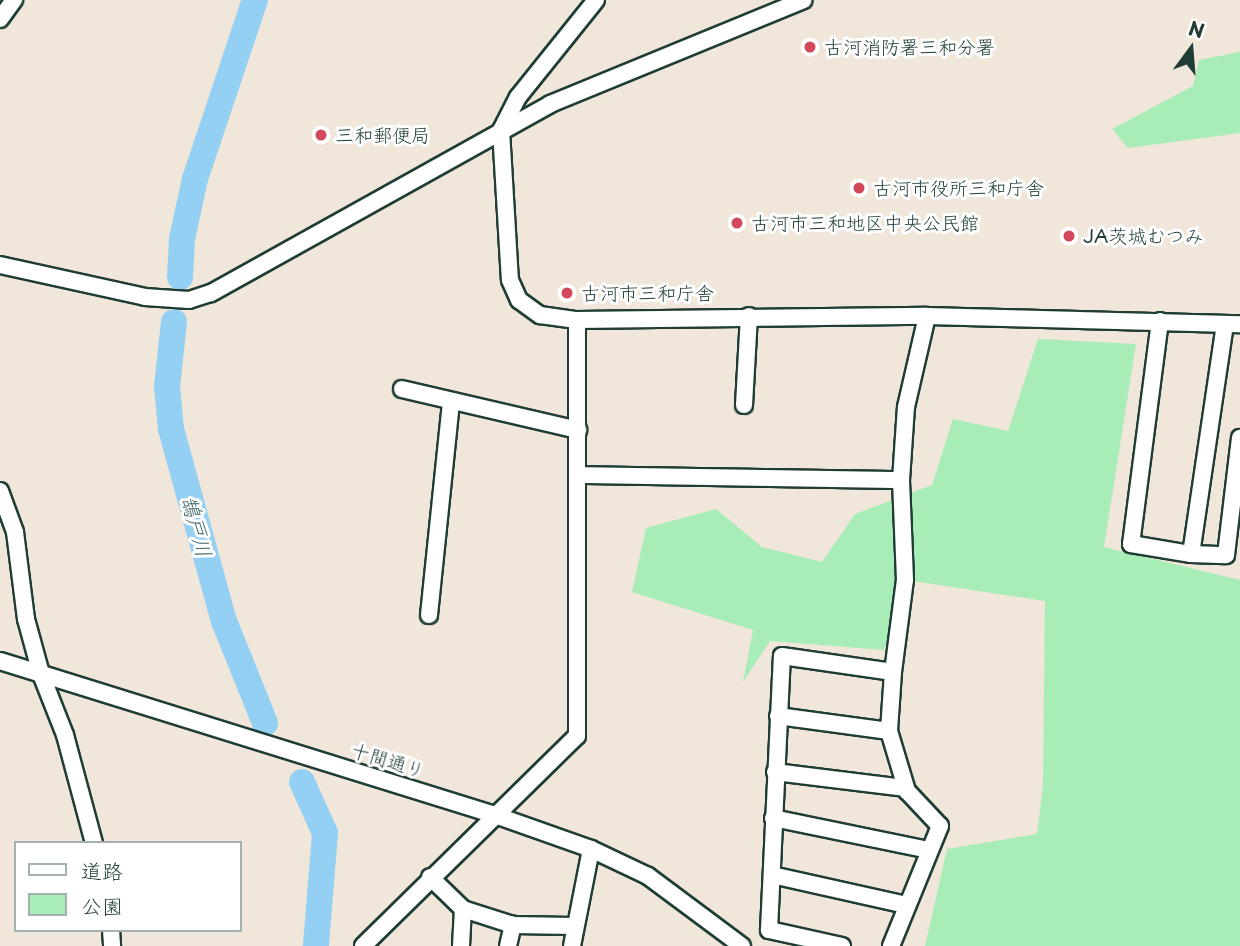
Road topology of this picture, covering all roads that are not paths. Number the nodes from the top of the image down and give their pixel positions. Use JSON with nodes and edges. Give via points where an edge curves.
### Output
{"nodes":[{"id":1,"x":14,"y":0,"type":"edge"},
{"id":2,"x":597,"y":0,"type":"edge"},
{"id":3,"x":803,"y":0,"type":"edge"},
{"id":4,"x":0,"y":19,"type":"edge"},
{"id":5,"x":501,"y":130,"type":"junction"},
{"id":6,"x":0,"y":265,"type":"edge"},
{"id":7,"x":749,"y":316,"type":"junction"},
{"id":8,"x":927,"y":316,"type":"junction"},
{"id":9,"x":577,"y":320,"type":"junction"},
{"id":10,"x":1160,"y":321,"type":"junction"},
{"id":11,"x":1233,"y":324,"type":"edge"},
{"id":12,"x":402,"y":389,"type":"dead end"},
{"id":13,"x":451,"y":401,"type":"junction"},
{"id":14,"x":744,"y":405,"type":"dead end"},
{"id":15,"x":578,"y":430,"type":"junction"},
{"id":16,"x":1240,"y":438,"type":"edge"},
{"id":17,"x":578,"y":475,"type":"junction"},
{"id":18,"x":901,"y":480,"type":"junction"},
{"id":19,"x":0,"y":491,"type":"edge"},
{"id":20,"x":1191,"y":554,"type":"junction"},
{"id":21,"x":429,"y":615,"type":"dead end"},
{"id":22,"x":0,"y":661,"type":"edge"},
{"id":23,"x":893,"y":673,"type":"junction"},
{"id":24,"x":41,"y":674,"type":"junction"},
{"id":25,"x":778,"y":716,"type":"junction"},
{"id":26,"x":889,"y":731,"type":"junction"},
{"id":27,"x":775,"y":772,"type":"junction"},
{"id":28,"x":906,"y":788,"type":"junction"},
{"id":29,"x":495,"y":815,"type":"junction"},
{"id":30,"x":773,"y":818,"type":"junction"},
{"id":31,"x":93,"y":841,"type":"edge"},
{"id":32,"x":591,"y":849,"type":"junction"},
{"id":33,"x":929,"y":850,"type":"junction"},
{"id":34,"x":772,"y":875,"type":"junction"},
{"id":35,"x":430,"y":877,"type":"junction"},
{"id":36,"x":906,"y":905,"type":"junction"},
{"id":37,"x":463,"y":909,"type":"junction"},
{"id":38,"x":513,"y":925,"type":"junction"},
{"id":39,"x":573,"y":926,"type":"junction"},
{"id":40,"x":363,"y":946,"type":"edge"},
{"id":41,"x":461,"y":946,"type":"edge"},
{"id":42,"x":509,"y":946,"type":"edge"},
{"id":43,"x":572,"y":946,"type":"edge"},
{"id":44,"x":742,"y":946,"type":"edge"},
{"id":45,"x":842,"y":946,"type":"edge"},
{"id":46,"x":891,"y":946,"type":"edge"}],
"edges":[{"from":1,"to":4,"type":"street"},
{"from":2,"to":5,"type":"street","via":[[518,97]]},
{"from":3,"to":5,"type":"street","via":[[562,99]]},
{"from":5,"to":6,"type":"street","via":[[237,281],[189,299],[145,297]]},
{"from":5,"to":9,"type":"street","via":[[500,171],[513,289],[519,300],[540,315]]},
{"from":7,"to":8,"type":"street"},
{"from":7,"to":9,"type":"street"},
{"from":7,"to":14,"type":"street"},
{"from":8,"to":10,"type":"street"},
{"from":8,"to":18,"type":"street","via":[[906,407]]},
{"from":9,"to":15,"type":"street"},
{"from":10,"to":11,"type":"street"},
{"from":10,"to":20,"type":"street","via":[[1131,544]]},
{"from":11,"to":20,"type":"street"},
{"from":12,"to":13,"type":"street"},
{"from":13,"to":15,"type":"street"},
{"from":13,"to":21,"type":"street"},
{"from":15,"to":17,"type":"street"},
{"from":16,"to":20,"type":"street","via":[[1226,555]]},
{"from":17,"to":18,"type":"street"},
{"from":17,"to":29,"type":"street","via":[[577,736]]},
{"from":18,"to":23,"type":"street","via":[[905,580]]},
{"from":19,"to":24,"type":"street","via":[[15,532],[20,595]]},
{"from":22,"to":24,"type":"street","name":"十間通り"},
{"from":23,"to":25,"type":"street","via":[[782,656]]},
{"from":23,"to":26,"type":"street"},
{"from":24,"to":29,"type":"street","name":"十間通り"},
{"from":24,"to":31,"type":"street","via":[[65,735]]},
{"from":25,"to":26,"type":"street"},
{"from":25,"to":27,"type":"street"},
{"from":26,"to":28,"type":"street"},
{"from":27,"to":28,"type":"street"},
{"from":27,"to":30,"type":"street"},
{"from":28,"to":33,"type":"street","via":[[940,826]]},
{"from":29,"to":32,"type":"street","name":"十間通り"},
{"from":29,"to":35,"type":"street"},
{"from":30,"to":33,"type":"street"},
{"from":30,"to":34,"type":"street"},
{"from":32,"to":39,"type":"street"},
{"from":32,"to":44,"type":"street","name":"十間通り","via":[[648,876]]},
{"from":33,"to":36,"type":"street"},
{"from":34,"to":36,"type":"street"},
{"from":34,"to":45,"type":"street","via":[[769,930]]},
{"from":35,"to":37,"type":"street"},
{"from":35,"to":40,"type":"street"},
{"from":36,"to":46,"type":"street"},
{"from":37,"to":38,"type":"street"},
{"from":37,"to":41,"type":"street"},
{"from":38,"to":39,"type":"street"},
{"from":38,"to":42,"type":"street"},
{"from":39,"to":43,"type":"street"}]}
